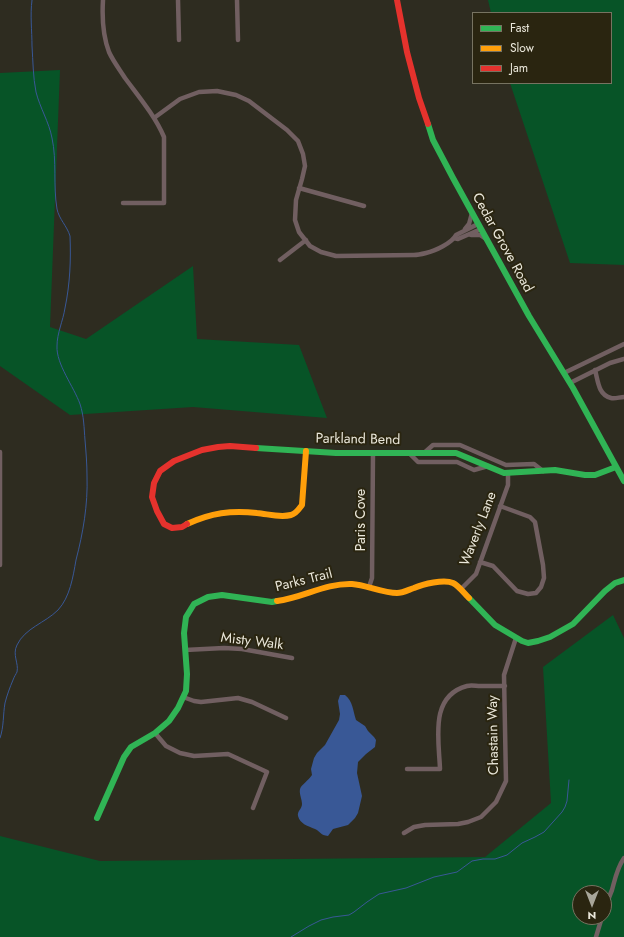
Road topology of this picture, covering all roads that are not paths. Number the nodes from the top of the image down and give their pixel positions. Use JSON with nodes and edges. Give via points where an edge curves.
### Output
{"nodes":[{"id":1,"x":103,"y":0,"type":"edge"},
{"id":2,"x":178,"y":0,"type":"edge"},
{"id":3,"x":237,"y":0,"type":"edge"},
{"id":4,"x":397,"y":0,"type":"edge"},
{"id":5,"x":179,"y":40,"type":"dead end"},
{"id":6,"x":238,"y":40,"type":"dead end"},
{"id":7,"x":154,"y":118,"type":"junction"},
{"id":8,"x":299,"y":188,"type":"junction"},
{"id":9,"x":123,"y":203,"type":"dead end"},
{"id":10,"x":364,"y":206,"type":"dead end"},
{"id":11,"x":472,"y":213,"type":"junction"},
{"id":12,"x":479,"y":226,"type":"junction"},
{"id":13,"x":464,"y":233,"type":"junction"},
{"id":14,"x":486,"y":239,"type":"junction"},
{"id":15,"x":306,"y":240,"type":"junction"},
{"id":16,"x":280,"y":260,"type":"dead end"},
{"id":17,"x":624,"y":344,"type":"edge"},
{"id":18,"x":624,"y":359,"type":"edge"},
{"id":19,"x":595,"y":370,"type":"junction"},
{"id":20,"x":564,"y":373,"type":"junction"},
{"id":21,"x":570,"y":383,"type":"junction"},
{"id":22,"x":624,"y":397,"type":"edge"},
{"id":23,"x":306,"y":451,"type":"junction"},
{"id":24,"x":0,"y":452,"type":"edge"},
{"id":25,"x":373,"y":453,"type":"junction"},
{"id":26,"x":409,"y":453,"type":"junction"},
{"id":27,"x":424,"y":453,"type":"junction"},
{"id":28,"x":488,"y":466,"type":"junction"},
{"id":29,"x":616,"y":467,"type":"junction"},
{"id":30,"x":543,"y":471,"type":"junction"},
{"id":31,"x":508,"y":473,"type":"junction"},
{"id":32,"x":624,"y":481,"type":"edge"},
{"id":33,"x":500,"y":506,"type":"junction"},
{"id":34,"x":480,"y":562,"type":"junction"},
{"id":35,"x":0,"y":564,"type":"edge"},
{"id":36,"x":624,"y":580,"type":"edge"},
{"id":37,"x":369,"y":587,"type":"junction"},
{"id":38,"x":461,"y":589,"type":"junction"},
{"id":39,"x":516,"y":638,"type":"junction"},
{"id":40,"x":185,"y":650,"type":"junction"},
{"id":41,"x":292,"y":658,"type":"dead end"},
{"id":42,"x":505,"y":686,"type":"junction"},
{"id":43,"x":183,"y":697,"type":"junction"},
{"id":44,"x":286,"y":718,"type":"dead end"},
{"id":45,"x":154,"y":733,"type":"junction"},
{"id":46,"x":406,"y":769,"type":"dead end"},
{"id":47,"x":253,"y":808,"type":"dead end"},
{"id":48,"x":97,"y":818,"type":"dead end"},
{"id":49,"x":404,"y":833,"type":"dead end"},
{"id":50,"x":624,"y":858,"type":"edge"},
{"id":51,"x":612,"y":889,"type":"edge"},
{"id":52,"x":600,"y":925,"type":"edge"},
{"id":53,"x":596,"y":937,"type":"edge"}],
"edges":[{"from":1,"to":7,"type":"street","via":[[104,31],[109,52]]},
{"from":2,"to":5,"type":"street"},
{"from":3,"to":6,"type":"street"},
{"from":4,"to":11,"type":"street","name":"Cedar Grove Road","via":[[407,52],[433,140]]},
{"from":7,"to":8,"type":"street","via":[[180,99],[199,92],[217,91],[249,101],[298,141],[305,166]]},
{"from":7,"to":9,"type":"street","via":[[164,137],[164,203]]},
{"from":8,"to":10,"type":"street"},
{"from":8,"to":15,"type":"street","via":[[295,220],[299,232]]},
{"from":11,"to":12,"type":"street","name":"Cedar Grove Road"},
{"from":11,"to":13,"type":"street"},
{"from":12,"to":13,"type":"street"},
{"from":12,"to":14,"type":"street","name":"Cedar Grove Road"},
{"from":13,"to":14,"type":"street","via":[[477,234]]},
{"from":13,"to":15,"type":"street","via":[[456,235],[442,246],[414,255],[336,256],[310,246]]},
{"from":14,"to":20,"type":"street","name":"Cedar Grove Road"},
{"from":15,"to":16,"type":"street"},
{"from":17,"to":20,"type":"street"},
{"from":18,"to":19,"type":"street"},
{"from":19,"to":21,"type":"street"},
{"from":19,"to":22,"type":"street","via":[[604,395],[611,398]]},
{"from":20,"to":21,"type":"street","name":"Cedar Grove Road"},
{"from":21,"to":29,"type":"street","name":"Cedar Grove Road"},
{"from":23,"to":23,"type":"street","name":"Parkland Bend","via":[[230,446],[195,452],[174,461],[160,471],[152,497],[156,511],[164,524],[172,528],[182,527],[201,518],[234,512],[293,515],[302,505]]},
{"from":23,"to":25,"type":"street","name":"Parkland Bend"},
{"from":24,"to":35,"type":"street"},
{"from":25,"to":26,"type":"street","name":"Parkland Bend"},
{"from":25,"to":37,"type":"street","name":"Paris Cove","via":[[372,578]]},
{"from":26,"to":27,"type":"street","name":"Parkland Bend"},
{"from":26,"to":28,"type":"street","name":"Parkland Bend","via":[[418,462],[457,462],[474,470]]},
{"from":27,"to":28,"type":"street","name":"Parkland Bend","via":[[456,453]]},
{"from":27,"to":30,"type":"street","name":"Parkland Bend","via":[[433,445],[460,446],[506,465],[534,464]]},
{"from":28,"to":31,"type":"street","name":"Parkland Bend"},
{"from":29,"to":30,"type":"street","name":"Parkland Bend","via":[[595,475]]},
{"from":29,"to":32,"type":"street","name":"Cedar Grove Road"},
{"from":30,"to":31,"type":"street","name":"Parkland Bend"},
{"from":31,"to":33,"type":"street","name":"Waverly Lane","via":[[508,485]]},
{"from":33,"to":34,"type":"street","name":"Waverly Lane"},
{"from":33,"to":34,"type":"street","via":[[530,517],[535,522],[543,565],[544,578],[541,587],[536,593],[517,591],[492,566]]},
{"from":34,"to":38,"type":"street","name":"Waverly Lane","via":[[476,574]]},
{"from":36,"to":39,"type":"street","name":"Parks Trail","via":[[604,591],[573,624],[550,638],[533,642]]},
{"from":37,"to":38,"type":"street","name":"Parks Trail","via":[[396,593],[445,581]]},
{"from":37,"to":40,"type":"street","name":"Parks Trail","via":[[335,585],[272,602],[222,595],[208,597],[194,604],[186,617]]},
{"from":38,"to":39,"type":"street","name":"Parks Trail","via":[[495,625]]},
{"from":39,"to":42,"type":"street","name":"Chastain Way","via":[[504,674]]},
{"from":40,"to":41,"type":"street","name":"Misty Walk","via":[[242,649]]},
{"from":40,"to":43,"type":"street","name":"Parks Trail","via":[[187,674]]},
{"from":42,"to":46,"type":"street","via":[[468,686],[455,692],[445,701],[438,723],[440,769]]},
{"from":42,"to":49,"type":"street","name":"Chastain Way","via":[[506,781],[496,802],[481,817],[468,822],[425,825],[414,827]]},
{"from":43,"to":44,"type":"street","via":[[201,702],[238,698]]},
{"from":43,"to":45,"type":"street","name":"Parks Trail","via":[[169,721]]},
{"from":45,"to":47,"type":"street","via":[[166,746],[180,753],[194,756],[228,754],[267,772]]},
{"from":45,"to":48,"type":"street","name":"Parks Trail","via":[[131,747],[124,757]]},
{"from":50,"to":51,"type":"street","via":[[616,873]]},
{"from":52,"to":53,"type":"street"}]}
